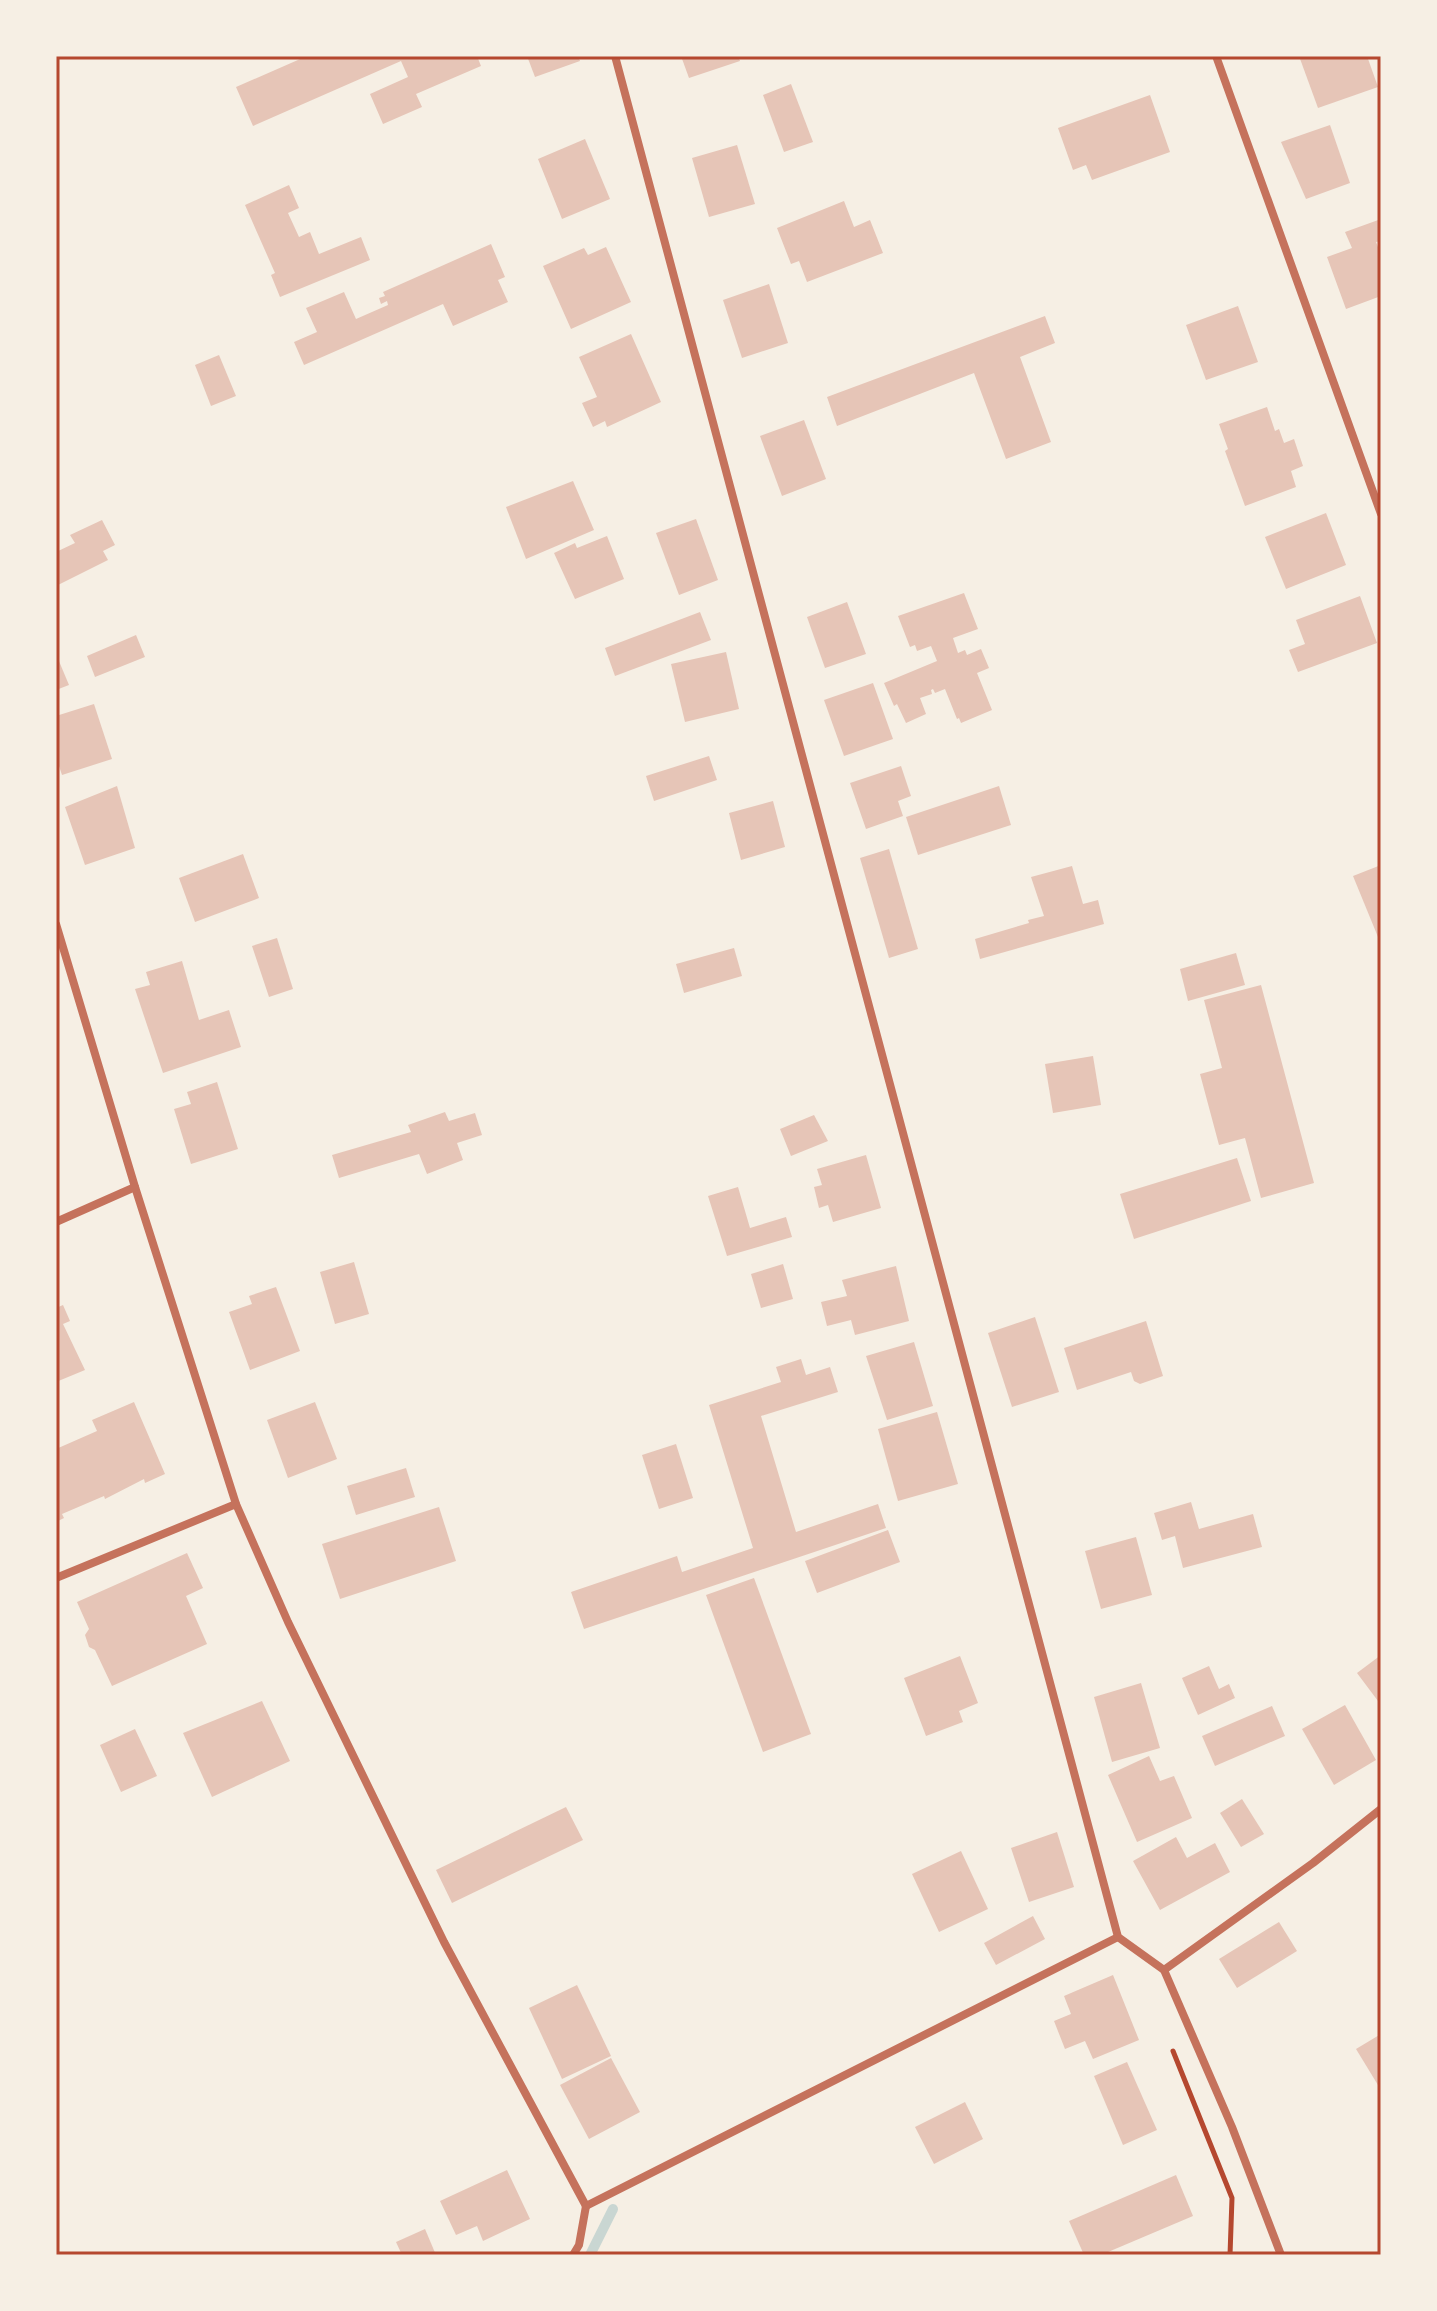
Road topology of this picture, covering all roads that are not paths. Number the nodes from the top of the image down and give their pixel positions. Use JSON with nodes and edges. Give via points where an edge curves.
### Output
{"nodes":[{"id":1,"x":615,"y":56,"type":"edge"},
{"id":2,"x":1216,"y":56,"type":"edge"},
{"id":3,"x":1381,"y":514,"type":"edge"},
{"id":4,"x":56,"y":924,"type":"edge"},
{"id":5,"x":135,"y":1187,"type":"junction"},
{"id":6,"x":56,"y":1222,"type":"edge"},
{"id":7,"x":236,"y":1504,"type":"junction"},
{"id":8,"x":56,"y":1578,"type":"edge"},
{"id":9,"x":1381,"y":1809,"type":"edge"},
{"id":10,"x":1118,"y":1937,"type":"junction"},
{"id":11,"x":1164,"y":1970,"type":"junction"},
{"id":12,"x":586,"y":2206,"type":"junction"},
{"id":13,"x":573,"y":2255,"type":"edge"},
{"id":14,"x":1281,"y":2255,"type":"edge"}],
"edges":[{"from":1,"to":10,"type":"street"},
{"from":2,"to":3,"type":"street"},
{"from":4,"to":5,"type":"street"},
{"from":5,"to":6,"type":"street"},
{"from":5,"to":7,"type":"street"},
{"from":7,"to":8,"type":"street"},
{"from":7,"to":12,"type":"street","via":[[444,1942]]},
{"from":9,"to":11,"type":"street"},
{"from":10,"to":11,"type":"street"},
{"from":10,"to":12,"type":"street"},
{"from":11,"to":14,"type":"street"},
{"from":12,"to":13,"type":"street"}]}
